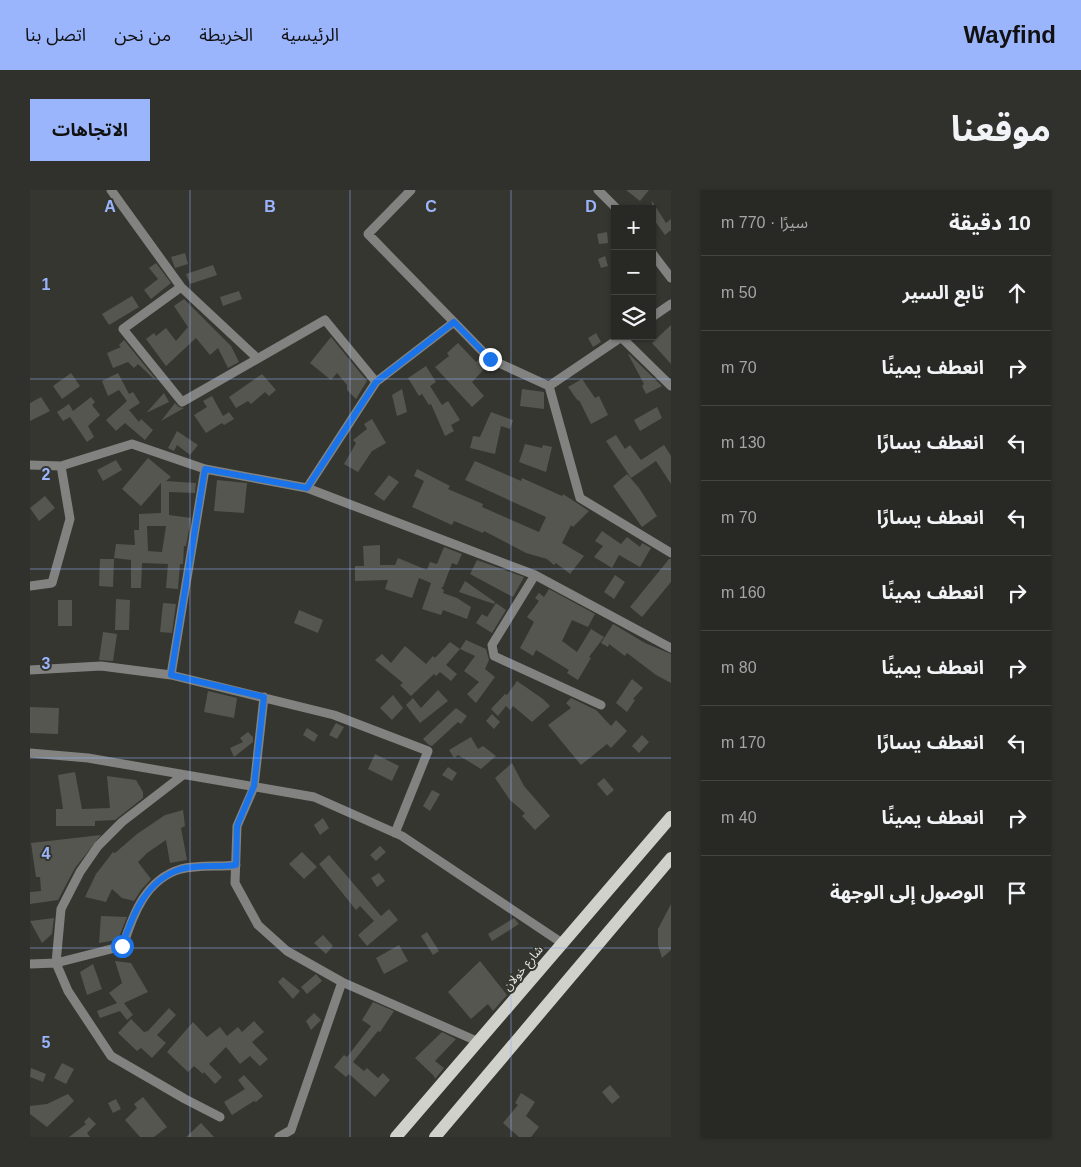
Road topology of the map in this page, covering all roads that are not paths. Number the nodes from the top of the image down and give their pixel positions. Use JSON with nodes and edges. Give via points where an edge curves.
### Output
{"nodes":[{"id":1,"x":111,"y":190,"type":"edge"},
{"id":2,"x":410,"y":190,"type":"edge"},
{"id":3,"x":598,"y":190,"type":"edge"},
{"id":4,"x":612,"y":205,"type":"edge"},
{"id":5,"x":656,"y":258,"type":"edge"},
{"id":6,"x":671,"y":278,"type":"edge"},
{"id":7,"x":181,"y":287,"type":"junction"},
{"id":8,"x":671,"y":304,"type":"edge"},
{"id":9,"x":656,"y":314,"type":"edge"},
{"id":10,"x":454,"y":322,"type":"junction"},
{"id":11,"x":618,"y":340,"type":"edge"},
{"id":12,"x":625,"y":340,"type":"edge"},
{"id":13,"x":257,"y":358,"type":"junction"},
{"id":14,"x":376,"y":382,"type":"junction"},
{"id":15,"x":549,"y":386,"type":"junction"},
{"id":16,"x":671,"y":386,"type":"edge"},
{"id":17,"x":30,"y":465,"type":"edge"},
{"id":18,"x":61,"y":466,"type":"junction"},
{"id":19,"x":205,"y":469,"type":"junction"},
{"id":20,"x":307,"y":488,"type":"junction"},
{"id":21,"x":671,"y":553,"type":"edge"},
{"id":22,"x":535,"y":576,"type":"junction"},
{"id":23,"x":30,"y":586,"type":"edge"},
{"id":24,"x":671,"y":648,"type":"edge"},
{"id":25,"x":30,"y":670,"type":"edge"},
{"id":26,"x":171,"y":675,"type":"junction"},
{"id":27,"x":264,"y":697,"type":"junction"},
{"id":28,"x":601,"y":705,"type":"dead end"},
{"id":29,"x":30,"y":753,"type":"edge"},
{"id":30,"x":183,"y":775,"type":"junction"},
{"id":31,"x":254,"y":786,"type":"junction"},
{"id":32,"x":669,"y":826,"type":"edge"},
{"id":33,"x":395,"y":833,"type":"junction"},
{"id":34,"x":671,"y":858,"type":"edge"},
{"id":35,"x":236,"y":865,"type":"junction"},
{"id":36,"x":562,"y":943,"type":"junction"},
{"id":37,"x":56,"y":963,"type":"junction"},
{"id":38,"x":30,"y":964,"type":"edge"},
{"id":39,"x":342,"y":982,"type":"junction"},
{"id":40,"x":478,"y":1042,"type":"junction"},
{"id":41,"x":220,"y":1117,"type":"dead end"},
{"id":42,"x":279,"y":1137,"type":"edge"},
{"id":43,"x":396,"y":1137,"type":"edge"},
{"id":44,"x":435,"y":1137,"type":"edge"}],
"edges":[{"from":1,"to":7,"type":"street"},
{"from":2,"to":10,"type":"street","via":[[368,234]]},
{"from":3,"to":4,"type":"street"},
{"from":5,"to":6,"type":"street"},
{"from":7,"to":13,"type":"street"},
{"from":7,"to":13,"type":"street","via":[[123,329],[182,402]]},
{"from":8,"to":9,"type":"street"},
{"from":10,"to":14,"type":"street"},
{"from":10,"to":15,"type":"street","via":[[490,359]]},
{"from":11,"to":15,"type":"street"},
{"from":12,"to":16,"type":"street"},
{"from":13,"to":14,"type":"street","via":[[325,320]]},
{"from":14,"to":20,"type":"street"},
{"from":15,"to":21,"type":"street","via":[[580,498]]},
{"from":17,"to":18,"type":"street"},
{"from":18,"to":19,"type":"street","via":[[132,444]]},
{"from":18,"to":23,"type":"street","via":[[70,519],[52,583]]},
{"from":19,"to":20,"type":"street"},
{"from":19,"to":26,"type":"street"},
{"from":20,"to":22,"type":"street"},
{"from":22,"to":24,"type":"street"},
{"from":22,"to":28,"type":"street","via":[[492,645],[494,656]]},
{"from":25,"to":26,"type":"street","via":[[101,666]]},
{"from":26,"to":27,"type":"street"},
{"from":27,"to":31,"type":"street"},
{"from":27,"to":33,"type":"street","via":[[334,715],[428,751]]},
{"from":29,"to":30,"type":"street","via":[[88,758]]},
{"from":30,"to":31,"type":"street"},
{"from":30,"to":37,"type":"street","via":[[122,822],[98,846],[80,872],[61,909]]},
{"from":31,"to":33,"type":"street","via":[[314,797]]},
{"from":31,"to":35,"type":"street","via":[[237,826]]},
{"from":32,"to":36,"type":"main road","name":"شارع خولان"},
{"from":33,"to":36,"type":"street"},
{"from":34,"to":44,"type":"main road"},
{"from":35,"to":37,"type":"street","via":[[181,869],[152,884],[132,917],[122,946]]},
{"from":35,"to":39,"type":"street","via":[[235,883],[258,925],[287,951]]},
{"from":36,"to":40,"type":"main road","name":"شارع خولان"},
{"from":37,"to":38,"type":"street"},
{"from":37,"to":41,"type":"street","via":[[68,991],[111,1056]]},
{"from":39,"to":40,"type":"street"},
{"from":39,"to":42,"type":"street","via":[[291,1130]]},
{"from":40,"to":43,"type":"main road","name":"شارع خولان"}]}
